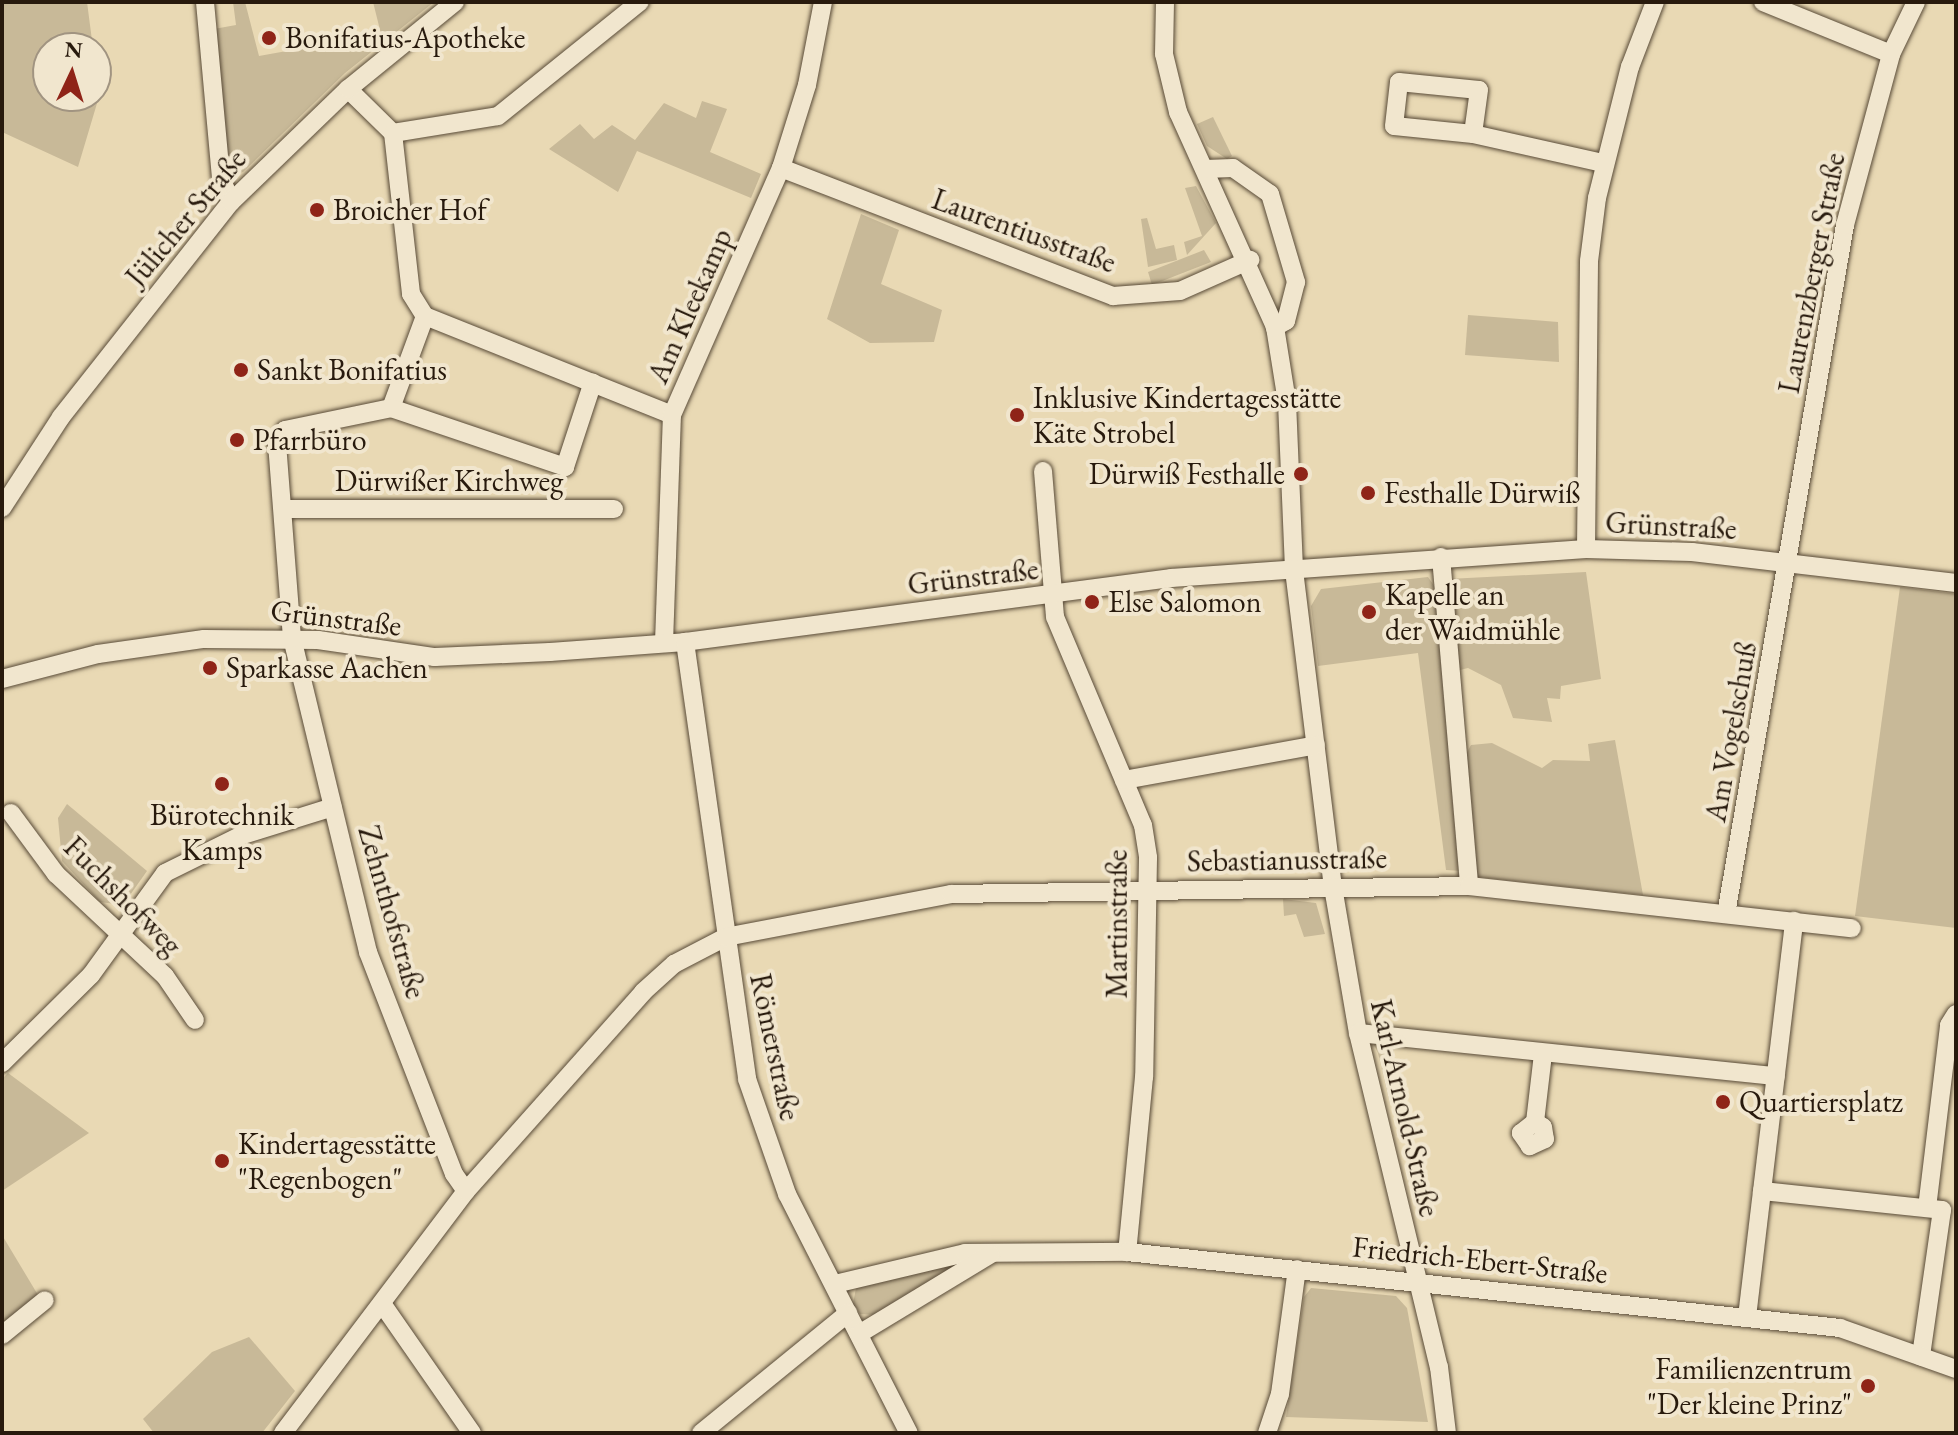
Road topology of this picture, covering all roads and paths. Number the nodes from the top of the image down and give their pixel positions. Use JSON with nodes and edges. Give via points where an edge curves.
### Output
{"nodes":[{"id":1,"x":205,"y":2,"type":"edge"},
{"id":2,"x":455,"y":2,"type":"edge"},
{"id":3,"x":640,"y":2,"type":"edge"},
{"id":4,"x":823,"y":2,"type":"edge"},
{"id":5,"x":1165,"y":2,"type":"edge"},
{"id":6,"x":1655,"y":2,"type":"edge"},
{"id":7,"x":1763,"y":2,"type":"edge"},
{"id":8,"x":1916,"y":2,"type":"edge"},
{"id":9,"x":1891,"y":54,"type":"junction"},
{"id":10,"x":348,"y":89,"type":"junction"},
{"id":11,"x":393,"y":133,"type":"junction"},
{"id":12,"x":1473,"y":134,"type":"junction"},
{"id":13,"x":1603,"y":163,"type":"junction"},
{"id":14,"x":781,"y":168,"type":"junction"},
{"id":15,"x":1205,"y":169,"type":"junction"},
{"id":16,"x":231,"y":202,"type":"junction"},
{"id":17,"x":1250,"y":260,"type":"junction"},
{"id":18,"x":425,"y":316,"type":"junction"},
{"id":19,"x":1275,"y":327,"type":"junction"},
{"id":20,"x":593,"y":382,"type":"junction"},
{"id":21,"x":391,"y":408,"type":"junction"},
{"id":22,"x":672,"y":415,"type":"junction"},
{"id":23,"x":2,"y":467,"type":"edge"},
{"id":24,"x":1043,"y":471,"type":"dead end"},
{"id":25,"x":18,"y":477,"type":"junction"},
{"id":26,"x":2,"y":508,"type":"edge"},
{"id":27,"x":283,"y":509,"type":"junction"},
{"id":28,"x":614,"y":509,"type":"dead end"},
{"id":29,"x":1586,"y":549,"type":"junction"},
{"id":30,"x":1441,"y":557,"type":"junction"},
{"id":31,"x":1790,"y":561,"type":"junction"},
{"id":32,"x":1294,"y":570,"type":"junction"},
{"id":33,"x":1956,"y":583,"type":"edge"},
{"id":34,"x":1051,"y":595,"type":"junction"},
{"id":35,"x":292,"y":638,"type":"junction"},
{"id":36,"x":685,"y":642,"type":"junction"},
{"id":37,"x":664,"y":643,"type":"junction"},
{"id":38,"x":2,"y":679,"type":"edge"},
{"id":39,"x":1316,"y":745,"type":"junction"},
{"id":40,"x":1124,"y":780,"type":"junction"},
{"id":41,"x":333,"y":807,"type":"junction"},
{"id":42,"x":11,"y":813,"type":"dead end"},
{"id":43,"x":1469,"y":886,"type":"junction"},
{"id":44,"x":1333,"y":887,"type":"junction"},
{"id":45,"x":1149,"y":891,"type":"junction"},
{"id":46,"x":1726,"y":914,"type":"junction"},
{"id":47,"x":1794,"y":921,"type":"junction"},
{"id":48,"x":1852,"y":928,"type":"dead end"},
{"id":49,"x":121,"y":937,"type":"junction"},
{"id":50,"x":726,"y":937,"type":"junction"},
{"id":51,"x":1956,"y":1014,"type":"edge"},
{"id":52,"x":195,"y":1020,"type":"dead end"},
{"id":53,"x":1358,"y":1033,"type":"junction"},
{"id":54,"x":1543,"y":1054,"type":"junction"},
{"id":55,"x":2,"y":1063,"type":"edge"},
{"id":56,"x":1776,"y":1076,"type":"junction"},
{"id":57,"x":1535,"y":1122,"type":"dead end"},
{"id":58,"x":466,"y":1191,"type":"junction"},
{"id":59,"x":1762,"y":1191,"type":"junction"},
{"id":60,"x":1935,"y":1209,"type":"junction"},
{"id":61,"x":1127,"y":1252,"type":"junction"},
{"id":62,"x":991,"y":1254,"type":"junction"},
{"id":63,"x":1297,"y":1269,"type":"junction"},
{"id":64,"x":1417,"y":1281,"type":"junction"},
{"id":65,"x":835,"y":1284,"type":"junction"},
{"id":66,"x":45,"y":1300,"type":"dead end"},
{"id":67,"x":383,"y":1305,"type":"junction"},
{"id":68,"x":848,"y":1313,"type":"junction"},
{"id":69,"x":1747,"y":1317,"type":"junction"},
{"id":70,"x":859,"y":1334,"type":"junction"},
{"id":71,"x":2,"y":1335,"type":"edge"},
{"id":72,"x":1921,"y":1356,"type":"junction"},
{"id":73,"x":1956,"y":1369,"type":"edge"},
{"id":74,"x":283,"y":1433,"type":"edge"},
{"id":75,"x":472,"y":1433,"type":"edge"},
{"id":76,"x":701,"y":1433,"type":"edge"},
{"id":77,"x":909,"y":1433,"type":"edge"},
{"id":78,"x":1267,"y":1433,"type":"edge"},
{"id":79,"x":1447,"y":1433,"type":"edge"}],
"edges":[{"from":1,"to":16,"type":"street","via":[[221,178]]},
{"from":2,"to":10,"type":"street","name":"Jülicher Straße"},
{"from":3,"to":11,"type":"street","via":[[498,116]]},
{"from":4,"to":14,"type":"street","name":"Am Kleekamp","via":[[807,85]]},
{"from":5,"to":15,"type":"street","name":"Karl-Arnold-Straße","via":[[1164,54],[1178,112]]},
{"from":6,"to":13,"type":"street"},
{"from":7,"to":9,"type":"street"},
{"from":8,"to":9,"type":"street","name":"Laurenzberger Straße"},
{"from":9,"to":31,"type":"street","name":"Laurenzberger Straße","via":[[1845,225]]},
{"from":10,"to":11,"type":"street"},
{"from":10,"to":16,"type":"street","name":"Jülicher Straße"},
{"from":11,"to":18,"type":"street","via":[[411,294]]},
{"from":12,"to":12,"type":"street","via":[[1479,90],[1399,82],[1394,126]]},
{"from":12,"to":13,"type":"street"},
{"from":13,"to":29,"type":"street","via":[[1589,261]]},
{"from":14,"to":17,"type":"street","name":"Laurentiusstraße","via":[[1113,296],[1180,291]]},
{"from":14,"to":22,"type":"street","name":"Am Kleekamp"},
{"from":15,"to":17,"type":"street","name":"Karl-Arnold-Straße"},
{"from":15,"to":19,"type":"street","via":[[1233,168],[1270,194],[1296,282],[1286,321]]},
{"from":16,"to":25,"type":"street","name":"Jülicher Straße"},
{"from":17,"to":19,"type":"street","name":"Karl-Arnold-Straße"},
{"from":18,"to":20,"type":"street"},
{"from":18,"to":21,"type":"street"},
{"from":19,"to":32,"type":"street","name":"Karl-Arnold-Straße","via":[[1287,402]]},
{"from":20,"to":21,"type":"street","name":"Dürwißer Kirchweg","via":[[570,462],[558,468]]},
{"from":20,"to":22,"type":"street"},
{"from":21,"to":27,"type":"street","name":"Dürwißer Kirchweg","via":[[285,430],[277,444]]},
{"from":22,"to":37,"type":"street","name":"Am Kleekamp"},
{"from":23,"to":25,"type":"street"},
{"from":24,"to":34,"type":"street","name":"Martinstraße"},
{"from":25,"to":26,"type":"street","name":"Jülicher Straße"},
{"from":27,"to":28,"type":"street","name":"Dürwißer Kirchweg"},
{"from":27,"to":35,"type":"street","name":"Dürwißer Kirchweg"},
{"from":29,"to":30,"type":"street","name":"Grünstraße"},
{"from":29,"to":31,"type":"street","name":"Grünstraße"},
{"from":30,"to":32,"type":"street","name":"Grünstraße"},
{"from":30,"to":43,"type":"street"},
{"from":31,"to":33,"type":"street","name":"Grünstraße"},
{"from":31,"to":46,"type":"street","name":"Am Vogelschuß"},
{"from":32,"to":34,"type":"street","name":"Grünstraße","via":[[1171,578]]},
{"from":32,"to":39,"type":"street","name":"Karl-Arnold-Straße"},
{"from":34,"to":36,"type":"street","name":"Grünstraße"},
{"from":34,"to":40,"type":"street","name":"Martinstraße"},
{"from":35,"to":37,"type":"street","name":"Grünstraße","via":[[435,657]]},
{"from":35,"to":38,"type":"street","name":"Grünstraße","via":[[158,644]]},
{"from":35,"to":41,"type":"street","name":"Zehnthofstraße"},
{"from":36,"to":37,"type":"street","name":"Grünstraße"},
{"from":36,"to":50,"type":"street","name":"Römerstraße"},
{"from":39,"to":40,"type":"street"},
{"from":39,"to":44,"type":"street","name":"Karl-Arnold-Straße"},
{"from":40,"to":45,"type":"street","name":"Martinstraße","via":[[1143,825]]},
{"from":41,"to":49,"type":"street","via":[[187,859],[165,873]]},
{"from":41,"to":58,"type":"street","name":"Zehnthofstraße","via":[[368,952],[454,1174]]},
{"from":42,"to":49,"type":"street","name":"Fuchshofweg","via":[[56,874]]},
{"from":43,"to":44,"type":"street","name":"Sebastianusstraße"},
{"from":43,"to":46,"type":"street","name":"Sebastianusstraße"},
{"from":44,"to":45,"type":"street","name":"Sebastianusstraße"},
{"from":44,"to":53,"type":"street","name":"Karl-Arnold-Straße"},
{"from":45,"to":50,"type":"street","name":"Sebastianusstraße","via":[[951,894]]},
{"from":45,"to":61,"type":"street","name":"Martinstraße","via":[[1144,1077]]},
{"from":46,"to":47,"type":"street","name":"Sebastianusstraße"},
{"from":47,"to":48,"type":"street","name":"Sebastianusstraße"},
{"from":47,"to":56,"type":"street"},
{"from":49,"to":52,"type":"street","name":"Fuchshofweg","via":[[165,976]]},
{"from":49,"to":55,"type":"street"},
{"from":50,"to":58,"type":"street","name":"Sebastianusstraße","via":[[674,964],[643,992]]},
{"from":50,"to":65,"type":"street","name":"Römerstraße","via":[[747,1079],[767,1143]]},
{"from":51,"to":60,"type":"street","via":[[1949,1025]]},
{"from":53,"to":54,"type":"street"},
{"from":53,"to":64,"type":"street","name":"Karl-Arnold-Straße"},
{"from":54,"to":56,"type":"street"},
{"from":54,"to":57,"type":"street"},
{"from":56,"to":59,"type":"street"},
{"from":58,"to":67,"type":"street","name":"Sebastianusstraße"},
{"from":59,"to":60,"type":"street"},
{"from":59,"to":69,"type":"street"},
{"from":60,"to":72,"type":"street"},
{"from":61,"to":62,"type":"street","name":"Friedrich-Ebert-Straße"},
{"from":61,"to":63,"type":"street","name":"Friedrich-Ebert-Straße"},
{"from":62,"to":65,"type":"street","name":"Friedrich-Ebert-Straße","via":[[965,1253]]},
{"from":62,"to":70,"type":"street"},
{"from":63,"to":64,"type":"street","name":"Friedrich-Ebert-Straße"},
{"from":63,"to":78,"type":"street","via":[[1280,1394]]},
{"from":64,"to":69,"type":"street","name":"Friedrich-Ebert-Straße"},
{"from":64,"to":79,"type":"street","name":"Karl-Arnold-Straße","via":[[1439,1367]]},
{"from":65,"to":68,"type":"street","name":"Römerstraße"},
{"from":66,"to":71,"type":"street"},
{"from":67,"to":74,"type":"street","name":"Sebastianusstraße"},
{"from":67,"to":75,"type":"street"},
{"from":68,"to":70,"type":"street","name":"Römerstraße"},
{"from":68,"to":76,"type":"street"},
{"from":69,"to":72,"type":"street","name":"Friedrich-Ebert-Straße","via":[[1840,1328]]},
{"from":70,"to":77,"type":"street","name":"Römerstraße"},
{"from":72,"to":73,"type":"street","name":"Friedrich-Ebert-Straße"}]}
